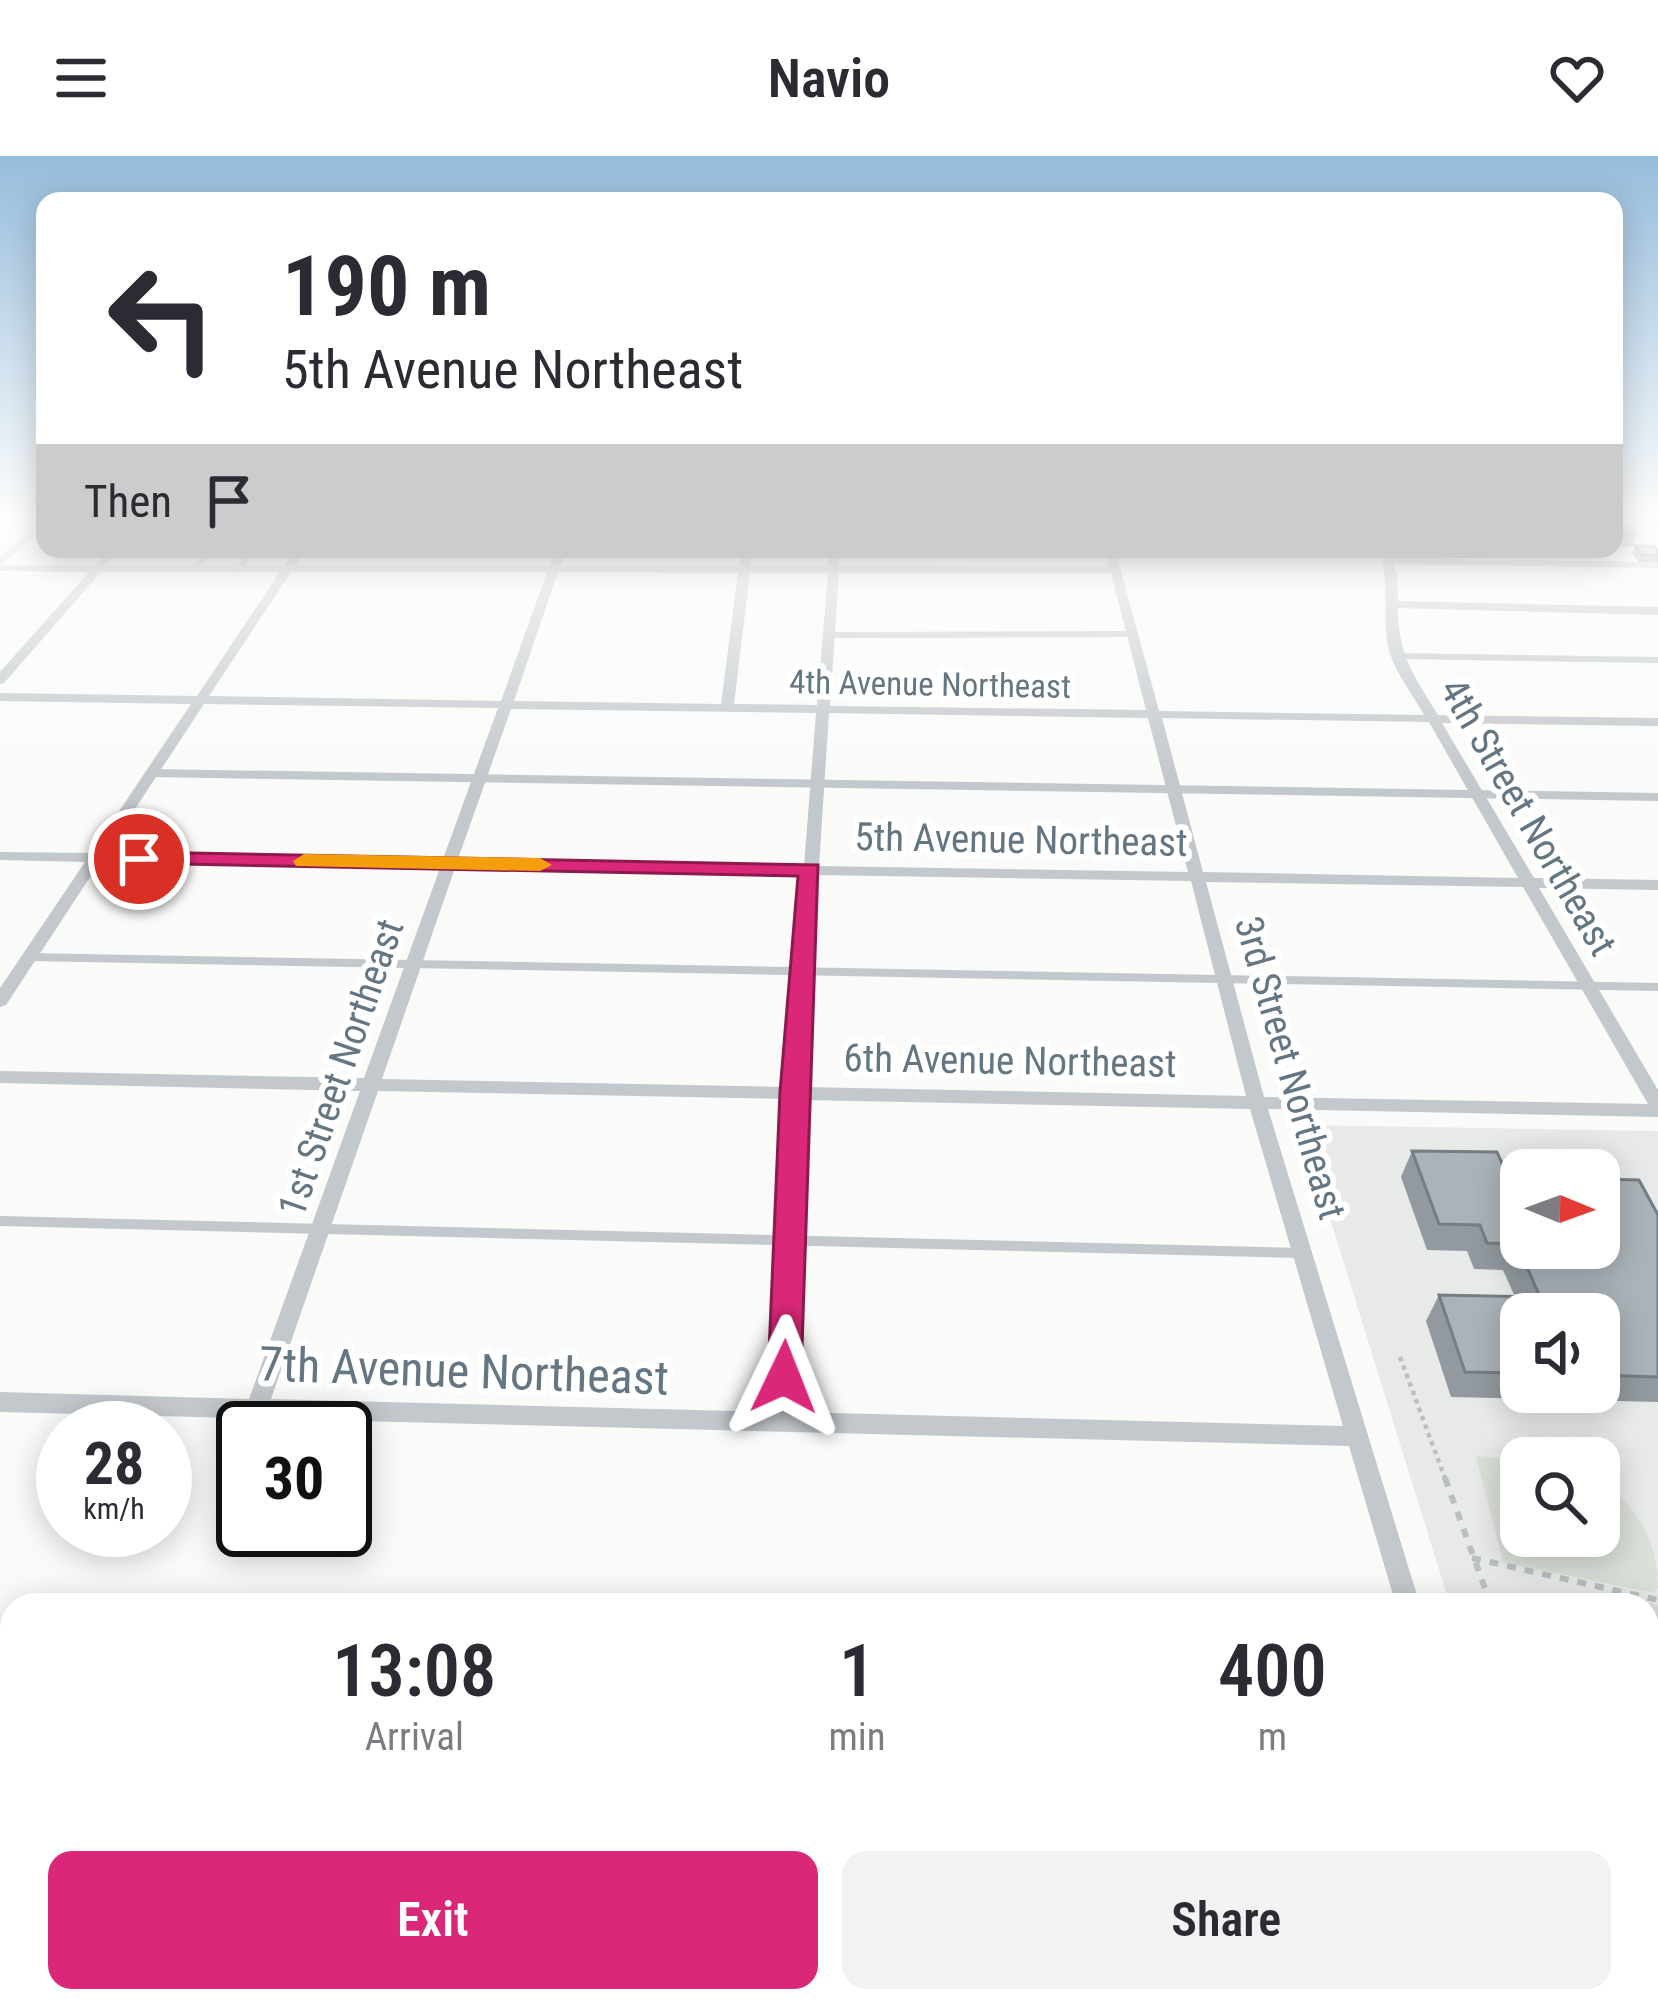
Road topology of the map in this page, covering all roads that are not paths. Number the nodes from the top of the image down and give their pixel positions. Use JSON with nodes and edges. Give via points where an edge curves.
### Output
{"nodes":[{"id":1,"x":1392,"y":604,"type":"edge"},
{"id":2,"x":66,"y":605,"type":"edge"},
{"id":3,"x":264,"y":605,"type":"edge"},
{"id":4,"x":541,"y":605,"type":"edge"},
{"id":5,"x":740,"y":605,"type":"edge"},
{"id":6,"x":831,"y":605,"type":"edge"},
{"id":7,"x":1125,"y":605,"type":"edge"},
{"id":8,"x":1417,"y":605,"type":"edge"},
{"id":9,"x":1658,"y":611,"type":"edge"},
{"id":10,"x":1132,"y":634,"type":"junction"},
{"id":11,"x":828,"y":635,"type":"junction"},
{"id":12,"x":1397,"y":656,"type":"junction"},
{"id":13,"x":1658,"y":660,"type":"edge"},
{"id":14,"x":0,"y":680,"type":"edge"},
{"id":15,"x":0,"y":697,"type":"edge"},
{"id":16,"x":201,"y":699,"type":"junction"},
{"id":17,"x":506,"y":704,"type":"junction"},
{"id":18,"x":727,"y":708,"type":"junction"},
{"id":19,"x":822,"y":709,"type":"junction"},
{"id":20,"x":1152,"y":714,"type":"junction"},
{"id":21,"x":1433,"y":719,"type":"junction"},
{"id":22,"x":1658,"y":722,"type":"edge"},
{"id":23,"x":152,"y":773,"type":"junction"},
{"id":24,"x":477,"y":777,"type":"junction"},
{"id":25,"x":817,"y":784,"type":"junction"},
{"id":26,"x":1172,"y":788,"type":"junction"},
{"id":27,"x":1476,"y":794,"type":"junction"},
{"id":28,"x":1658,"y":796,"type":"edge"},
{"id":29,"x":0,"y":856,"type":"edge"},
{"id":30,"x":95,"y":858,"type":"junction"},
{"id":31,"x":446,"y":863,"type":"junction"},
{"id":32,"x":810,"y":869,"type":"junction"},
{"id":33,"x":1196,"y":877,"type":"junction"},
{"id":34,"x":1528,"y":882,"type":"junction"},
{"id":35,"x":1658,"y":885,"type":"edge"},
{"id":36,"x":29,"y":957,"type":"junction"},
{"id":37,"x":411,"y":964,"type":"junction"},
{"id":38,"x":803,"y":971,"type":"junction"},
{"id":39,"x":1223,"y":976,"type":"junction"},
{"id":40,"x":1588,"y":986,"type":"junction"},
{"id":41,"x":1658,"y":987,"type":"edge"},
{"id":42,"x":0,"y":1001,"type":"edge"},
{"id":43,"x":0,"y":1078,"type":"edge"},
{"id":44,"x":370,"y":1084,"type":"junction"},
{"id":45,"x":794,"y":1092,"type":"junction"},
{"id":46,"x":1257,"y":1103,"type":"junction"},
{"id":47,"x":1658,"y":1108,"type":"edge"},
{"id":48,"x":0,"y":1221,"type":"edge"},
{"id":49,"x":321,"y":1231,"type":"junction"},
{"id":50,"x":789,"y":1240,"type":"junction"},
{"id":51,"x":1302,"y":1253,"type":"junction"},
{"id":52,"x":259,"y":1401,"type":"edge"},
{"id":53,"x":0,"y":1402,"type":"edge"},
{"id":54,"x":216,"y":1405,"type":"edge"},
{"id":55,"x":372,"y":1410,"type":"edge"},
{"id":56,"x":783,"y":1423,"type":"junction"},
{"id":57,"x":1357,"y":1436,"type":"junction"},
{"id":58,"x":1404,"y":1593,"type":"edge"}],
"edges":[{"from":1,"to":12,"type":"street","name":"4th Street Northeast"},
{"from":2,"to":14,"type":"street"},
{"from":3,"to":16,"type":"street"},
{"from":4,"to":17,"type":"street","name":"1st Street Northeast"},
{"from":5,"to":18,"type":"street"},
{"from":6,"to":11,"type":"street"},
{"from":7,"to":10,"type":"street","name":"3rd Street Northeast"},
{"from":8,"to":9,"type":"street"},
{"from":10,"to":11,"type":"lane"},
{"from":10,"to":20,"type":"street","name":"3rd Street Northeast"},
{"from":11,"to":19,"type":"street"},
{"from":12,"to":13,"type":"lane"},
{"from":12,"to":21,"type":"street","name":"4th Street Northeast"},
{"from":15,"to":16,"type":"street","name":"4th Avenue Northeast"},
{"from":16,"to":17,"type":"street","name":"4th Avenue Northeast"},
{"from":16,"to":23,"type":"street"},
{"from":17,"to":18,"type":"street","name":"4th Avenue Northeast"},
{"from":17,"to":24,"type":"street","name":"1st Street Northeast"},
{"from":18,"to":19,"type":"street","name":"4th Avenue Northeast"},
{"from":19,"to":20,"type":"street","name":"4th Avenue Northeast"},
{"from":19,"to":25,"type":"street"},
{"from":20,"to":21,"type":"street","name":"4th Avenue Northeast"},
{"from":20,"to":26,"type":"street","name":"3rd Street Northeast"},
{"from":21,"to":22,"type":"street","name":"4th Avenue Northeast"},
{"from":21,"to":27,"type":"street","name":"4th Street Northeast"},
{"from":23,"to":24,"type":"lane"},
{"from":23,"to":30,"type":"street"},
{"from":24,"to":25,"type":"lane"},
{"from":24,"to":31,"type":"street","name":"1st Street Northeast"},
{"from":25,"to":26,"type":"lane"},
{"from":25,"to":32,"type":"street"},
{"from":26,"to":27,"type":"lane"},
{"from":26,"to":33,"type":"street","name":"3rd Street Northeast"},
{"from":27,"to":28,"type":"lane"},
{"from":27,"to":34,"type":"street","name":"4th Street Northeast"},
{"from":29,"to":30,"type":"street","name":"5th Avenue Northeast"},
{"from":30,"to":31,"type":"street","name":"5th Avenue Northeast"},
{"from":30,"to":36,"type":"street"},
{"from":31,"to":32,"type":"street","name":"5th Avenue Northeast"},
{"from":31,"to":37,"type":"street","name":"1st Street Northeast"},
{"from":32,"to":33,"type":"street","name":"5th Avenue Northeast"},
{"from":32,"to":38,"type":"street"},
{"from":33,"to":34,"type":"street","name":"5th Avenue Northeast"},
{"from":33,"to":39,"type":"street","name":"3rd Street Northeast"},
{"from":34,"to":35,"type":"street","name":"5th Avenue Northeast"},
{"from":34,"to":40,"type":"street","name":"4th Street Northeast"},
{"from":36,"to":37,"type":"lane"},
{"from":36,"to":42,"type":"street"},
{"from":37,"to":38,"type":"lane"},
{"from":37,"to":44,"type":"street","name":"1st Street Northeast"},
{"from":38,"to":39,"type":"lane"},
{"from":38,"to":45,"type":"street"},
{"from":39,"to":40,"type":"lane"},
{"from":39,"to":46,"type":"street","name":"3rd Street Northeast"},
{"from":40,"to":41,"type":"lane"},
{"from":40,"to":47,"type":"street","name":"4th Street Northeast"},
{"from":43,"to":44,"type":"street","name":"6th Avenue Northeast"},
{"from":44,"to":45,"type":"street","name":"6th Avenue Northeast"},
{"from":44,"to":49,"type":"street","name":"1st Street Northeast"},
{"from":45,"to":46,"type":"street","name":"6th Avenue Northeast"},
{"from":45,"to":50,"type":"street"},
{"from":46,"to":47,"type":"street","name":"6th Avenue Northeast"},
{"from":46,"to":51,"type":"street","name":"3rd Street Northeast"},
{"from":48,"to":49,"type":"lane"},
{"from":49,"to":50,"type":"lane"},
{"from":49,"to":52,"type":"street","name":"1st Street Northeast"},
{"from":50,"to":51,"type":"lane"},
{"from":50,"to":56,"type":"street"},
{"from":51,"to":57,"type":"street","name":"3rd Street Northeast"},
{"from":53,"to":54,"type":"street","name":"7th Avenue Northeast"},
{"from":55,"to":56,"type":"street","name":"7th Avenue Northeast"},
{"from":56,"to":57,"type":"street","name":"7th Avenue Northeast"},
{"from":57,"to":58,"type":"street","name":"3rd Street Northeast"}]}
